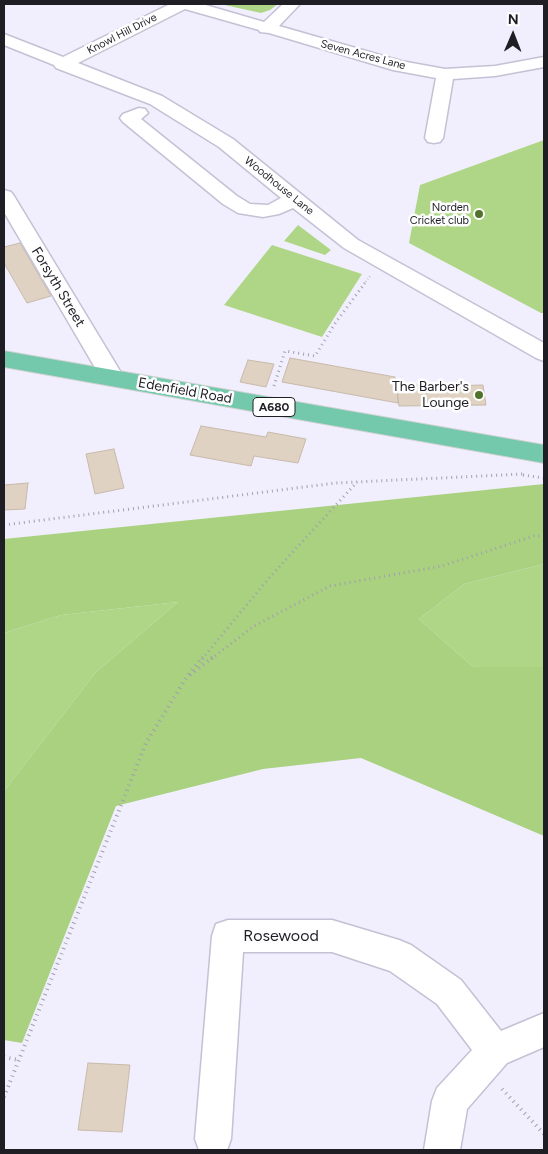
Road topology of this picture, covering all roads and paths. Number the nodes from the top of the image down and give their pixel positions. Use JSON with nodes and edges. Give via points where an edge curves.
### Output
{"nodes":[{"id":1,"x":182,"y":4,"type":"edge"},
{"id":2,"x":186,"y":4,"type":"edge"},
{"id":3,"x":292,"y":4,"type":"edge"},
{"id":4,"x":266,"y":29,"type":"junction"},
{"id":5,"x":4,"y":39,"type":"edge"},
{"id":6,"x":544,"y":62,"type":"edge"},
{"id":7,"x":62,"y":64,"type":"junction"},
{"id":8,"x":445,"y":74,"type":"junction"},
{"id":9,"x":139,"y":112,"type":"dead end"},
{"id":10,"x":434,"y":138,"type":"dead end"},
{"id":11,"x":4,"y":196,"type":"edge"},
{"id":12,"x":296,"y":199,"type":"junction"},
{"id":13,"x":381,"y":261,"type":"junction"},
{"id":14,"x":544,"y":353,"type":"edge"},
{"id":15,"x":4,"y":359,"type":"edge"},
{"id":16,"x":112,"y":377,"type":"junction"},
{"id":17,"x":268,"y":406,"type":"junction"},
{"id":18,"x":538,"y":463,"type":"edge"},
{"id":19,"x":519,"y":474,"type":"junction"},
{"id":20,"x":544,"y":478,"type":"edge"},
{"id":21,"x":356,"y":482,"type":"junction"},
{"id":22,"x":4,"y":525,"type":"edge"},
{"id":23,"x":544,"y":536,"type":"edge"},
{"id":24,"x":186,"y":678,"type":"junction"},
{"id":25,"x":544,"y":1030,"type":"edge"},
{"id":26,"x":4,"y":1057,"type":"edge"},
{"id":27,"x":488,"y":1058,"type":"junction"},
{"id":28,"x":18,"y":1060,"type":"junction"},
{"id":29,"x":4,"y":1097,"type":"edge"},
{"id":30,"x":544,"y":1134,"type":"edge"},
{"id":31,"x":213,"y":1139,"type":"dead end"},
{"id":32,"x":442,"y":1150,"type":"edge"}],
"edges":[{"from":1,"to":7,"type":"street","name":"Knowl Hill Drive"},
{"from":2,"to":4,"type":"street","name":"Seven Acres Lane"},
{"from":3,"to":4,"type":"street"},
{"from":4,"to":8,"type":"street","name":"Seven Acres Lane","via":[[399,66]]},
{"from":5,"to":7,"type":"street","name":"Woodhouse Lane"},
{"from":6,"to":8,"type":"street","name":"Seven Acres Lane","via":[[495,71]]},
{"from":7,"to":12,"type":"street","name":"Woodhouse Lane","via":[[156,100],[226,142]]},
{"from":8,"to":10,"type":"street"},
{"from":9,"to":12,"type":"street","via":[[129,118],[245,209],[272,210]]},
{"from":11,"to":16,"type":"street","name":"Forsyth Street"},
{"from":12,"to":13,"type":"street","name":"Woodhouse Lane","via":[[334,232]]},
{"from":13,"to":14,"type":"street","name":"Woodhouse Lane"},
{"from":13,"to":17,"type":"path","via":[[315,356],[285,351]]},
{"from":15,"to":16,"type":"main road","name":"Edenfield Road","number":"A680"},
{"from":16,"to":17,"type":"main road","name":"Edenfield Road","number":"A680"},
{"from":17,"to":18,"type":"main road","name":"Edenfield Road","number":"A680"},
{"from":18,"to":19,"type":"path"},
{"from":19,"to":20,"type":"path"},
{"from":19,"to":21,"type":"path"},
{"from":21,"to":22,"type":"path"},
{"from":21,"to":24,"type":"path","via":[[269,578]]},
{"from":23,"to":24,"type":"path","via":[[534,536],[442,566],[330,586],[254,626]]},
{"from":24,"to":28,"type":"path","via":[[146,743]]},
{"from":25,"to":27,"type":"street"},
{"from":26,"to":28,"type":"path"},
{"from":27,"to":30,"type":"path"},
{"from":27,"to":31,"type":"street","name":"Rosewood","via":[[449,992],[399,956],[332,936],[228,936]]},
{"from":27,"to":32,"type":"street","via":[[450,1101]]},
{"from":28,"to":29,"type":"path"}]}
